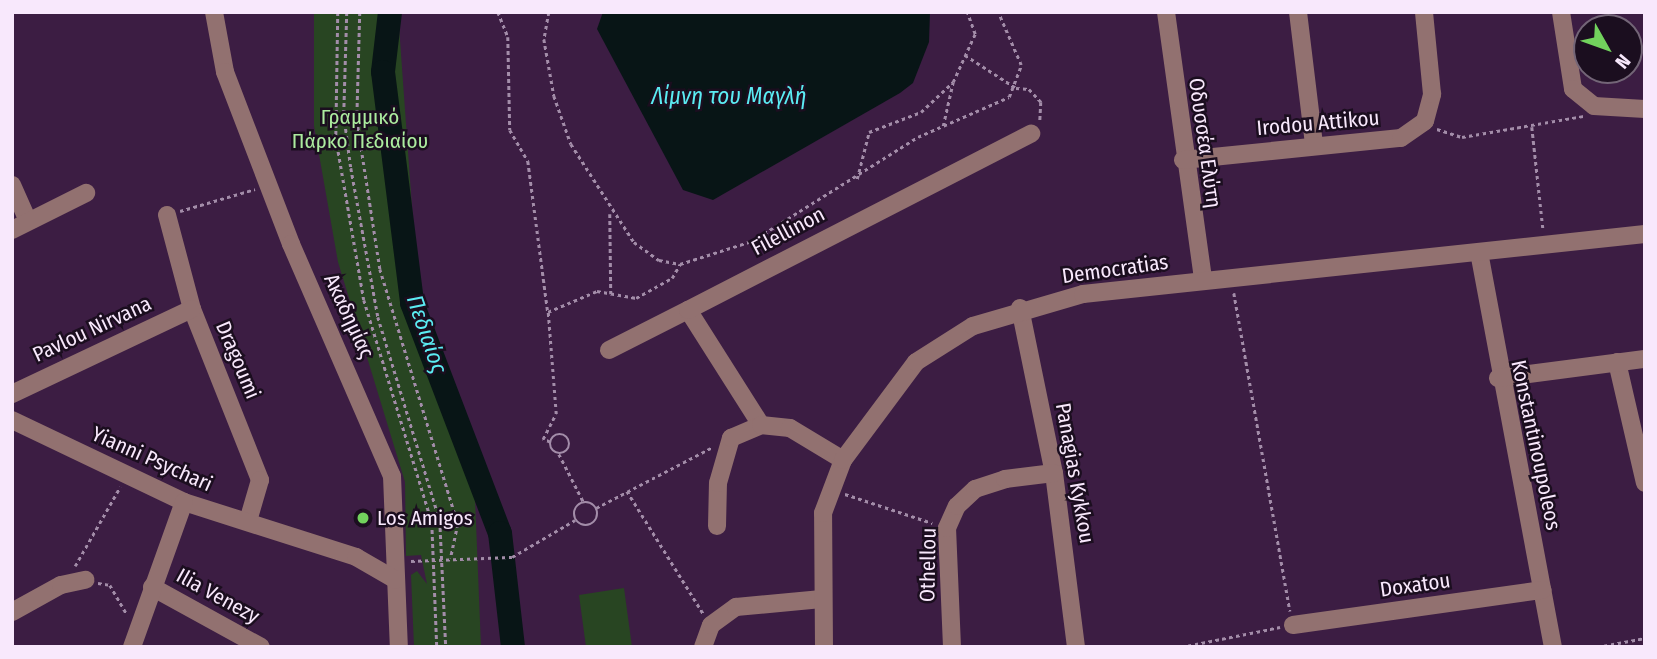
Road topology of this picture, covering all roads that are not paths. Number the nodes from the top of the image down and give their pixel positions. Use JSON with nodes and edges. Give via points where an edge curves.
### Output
{"nodes":[{"id":1,"x":214,"y":12,"type":"edge"},
{"id":2,"x":1166,"y":12,"type":"edge"},
{"id":3,"x":1297,"y":12,"type":"edge"},
{"id":4,"x":1423,"y":12,"type":"edge"},
{"id":5,"x":1561,"y":12,"type":"edge"},
{"id":6,"x":1645,"y":109,"type":"edge"},
{"id":7,"x":1031,"y":134,"type":"road end"},
{"id":8,"x":1314,"y":144,"type":"junction"},
{"id":9,"x":1184,"y":160,"type":"junction"},
{"id":10,"x":12,"y":185,"type":"edge"},
{"id":11,"x":86,"y":193,"type":"dead end"},
{"id":12,"x":167,"y":215,"type":"road end"},
{"id":13,"x":28,"y":221,"type":"junction"},
{"id":14,"x":12,"y":230,"type":"edge"},
{"id":15,"x":1645,"y":234,"type":"edge"},
{"id":16,"x":1479,"y":253,"type":"junction"},
{"id":17,"x":1203,"y":279,"type":"junction"},
{"id":18,"x":1020,"y":308,"type":"junction"},
{"id":19,"x":192,"y":309,"type":"junction"},
{"id":20,"x":688,"y":310,"type":"junction"},
{"id":21,"x":609,"y":350,"type":"dead end"},
{"id":22,"x":1645,"y":359,"type":"edge"},
{"id":23,"x":1617,"y":362,"type":"junction"},
{"id":24,"x":1499,"y":378,"type":"junction"},
{"id":25,"x":12,"y":394,"type":"edge"},
{"id":26,"x":16,"y":422,"type":"edge"},
{"id":27,"x":761,"y":425,"type":"junction"},
{"id":28,"x":12,"y":442,"type":"edge"},
{"id":29,"x":843,"y":460,"type":"junction"},
{"id":30,"x":1054,"y":473,"type":"junction"},
{"id":31,"x":1645,"y":483,"type":"edge"},
{"id":32,"x":184,"y":502,"type":"junction"},
{"id":33,"x":248,"y":521,"type":"junction"},
{"id":34,"x":718,"y":526,"type":"dead end"},
{"id":35,"x":356,"y":557,"type":"junction"},
{"id":36,"x":397,"y":564,"type":"junction"},
{"id":37,"x":80,"y":580,"type":"road end"},
{"id":38,"x":152,"y":587,"type":"junction"},
{"id":39,"x":1543,"y":590,"type":"junction"},
{"id":40,"x":822,"y":599,"type":"junction"},
{"id":41,"x":12,"y":612,"type":"edge"},
{"id":42,"x":1293,"y":625,"type":"road end"},
{"id":43,"x":134,"y":639,"type":"edge"},
{"id":44,"x":261,"y":647,"type":"edge"},
{"id":45,"x":399,"y":647,"type":"edge"},
{"id":46,"x":703,"y":647,"type":"edge"},
{"id":47,"x":824,"y":647,"type":"edge"},
{"id":48,"x":952,"y":647,"type":"edge"},
{"id":49,"x":1076,"y":647,"type":"edge"},
{"id":50,"x":1553,"y":647,"type":"edge"}],
"edges":[{"from":1,"to":36,"type":"street","name":"Ακαδημίας","via":[[225,72],[269,185],[383,446],[392,476]]},
{"from":2,"to":9,"type":"street","name":"Οδυσσέα Ελύτη"},
{"from":3,"to":8,"type":"street"},
{"from":4,"to":8,"type":"street","name":"Irodou Attikou","via":[[1432,94],[1425,121],[1401,138]]},
{"from":5,"to":6,"type":"street","via":[[1573,89],[1594,106]]},
{"from":7,"to":20,"type":"street","name":"Filellinon"},
{"from":8,"to":9,"type":"street","name":"Irodou Attikou"},
{"from":9,"to":17,"type":"street","name":"Οδυσσέα Ελύτη"},
{"from":10,"to":13,"type":"street"},
{"from":11,"to":13,"type":"street"},
{"from":12,"to":19,"type":"street","name":"Dragoumi"},
{"from":13,"to":14,"type":"street"},
{"from":15,"to":16,"type":"street","name":"Democratias"},
{"from":16,"to":17,"type":"street","name":"Democratias"},
{"from":16,"to":24,"type":"street","name":"Konstantinoupoleos"},
{"from":17,"to":18,"type":"street","name":"Democratias"},
{"from":18,"to":29,"type":"street","name":"Democratias","via":[[973,326],[916,362]]},
{"from":18,"to":30,"type":"street","name":"Panagias Kykkou"},
{"from":19,"to":25,"type":"street","name":"Pavlou Nirvana"},
{"from":19,"to":33,"type":"street","name":"Dragoumi","via":[[256,463],[260,488]]},
{"from":20,"to":21,"type":"street","name":"Filellinon"},
{"from":20,"to":27,"type":"street"},
{"from":22,"to":23,"type":"street"},
{"from":23,"to":24,"type":"street"},
{"from":23,"to":31,"type":"street"},
{"from":24,"to":39,"type":"street","name":"Konstantinoupoleos"},
{"from":26,"to":28,"type":"street"},
{"from":26,"to":32,"type":"street","name":"Yianni Psychari"},
{"from":27,"to":29,"type":"street","via":[[790,428]]},
{"from":27,"to":34,"type":"street","via":[[731,438],[719,482]]},
{"from":29,"to":40,"type":"street","name":"Democratias","via":[[823,513]]},
{"from":30,"to":48,"type":"street","name":"Othellou","via":[[975,489],[957,506],[947,528]]},
{"from":30,"to":49,"type":"street","name":"Panagias Kykkou"},
{"from":32,"to":33,"type":"street","name":"Yianni Psychari"},
{"from":32,"to":38,"type":"street"},
{"from":33,"to":35,"type":"street","name":"Yianni Psychari"},
{"from":35,"to":36,"type":"street","name":"Yianni Psychari"},
{"from":35,"to":36,"type":"street","name":"Yianni Psychari"},
{"from":36,"to":45,"type":"street","name":"Ακαδημίας"},
{"from":37,"to":41,"type":"street"},
{"from":38,"to":43,"type":"street"},
{"from":38,"to":44,"type":"street","name":"Ilia Venezy"},
{"from":39,"to":42,"type":"street","name":"Doxatou"},
{"from":39,"to":50,"type":"street","name":"Konstantinoupoleos"},
{"from":40,"to":46,"type":"street","via":[[736,607],[711,625]]},
{"from":40,"to":47,"type":"street","name":"Democratias"}]}
